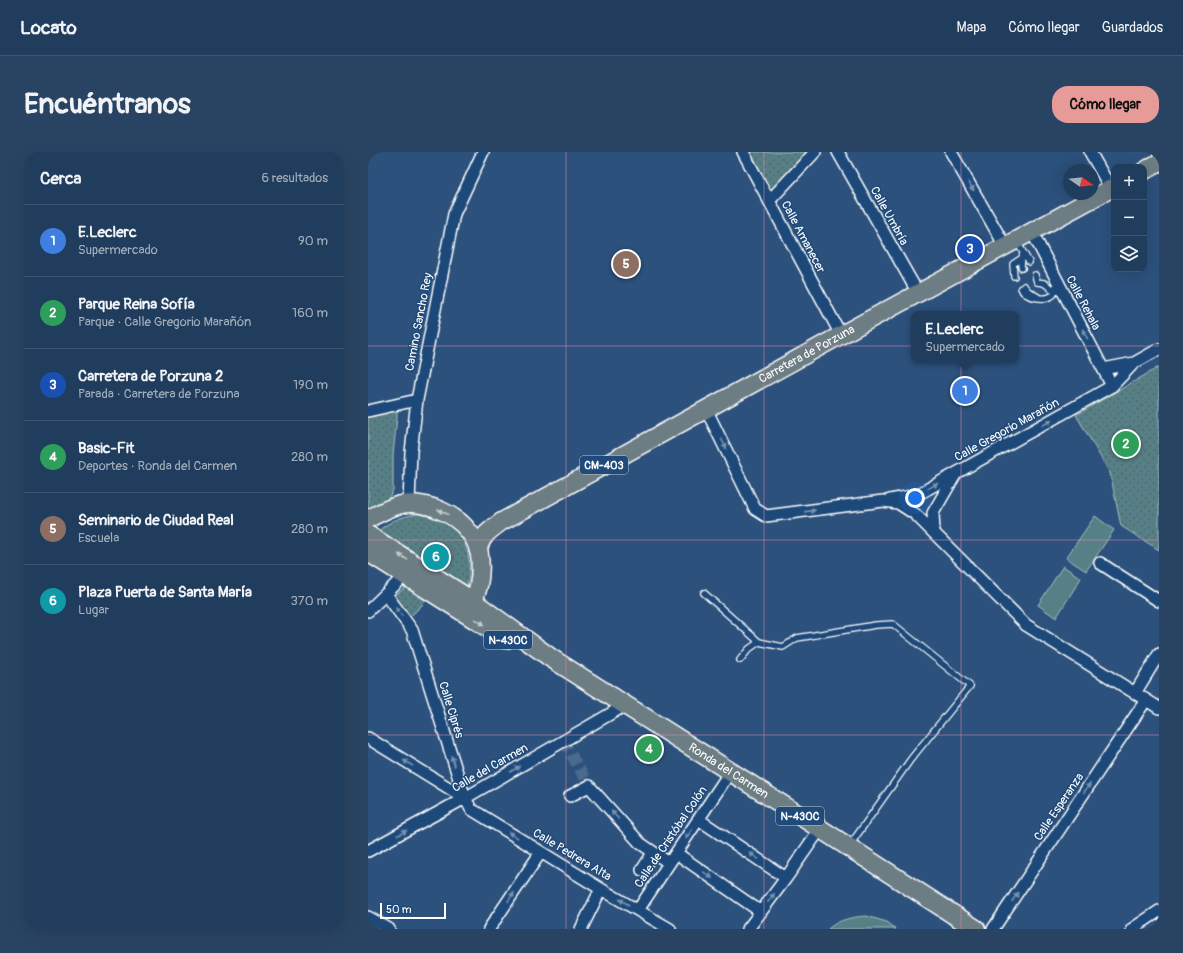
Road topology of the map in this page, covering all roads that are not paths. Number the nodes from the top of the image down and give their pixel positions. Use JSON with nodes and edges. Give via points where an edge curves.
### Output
{"nodes":[{"id":1,"x":483,"y":152,"type":"edge"},
{"id":2,"x":743,"y":152,"type":"edge"},
{"id":3,"x":815,"y":152,"type":"edge"},
{"id":4,"x":838,"y":152,"type":"edge"},
{"id":5,"x":951,"y":152,"type":"edge"},
{"id":6,"x":1090,"y":152,"type":"edge"},
{"id":7,"x":1159,"y":162,"type":"edge"},
{"id":8,"x":1147,"y":169,"type":"edge"},
{"id":9,"x":1111,"y":185,"type":"edge"},
{"id":10,"x":1111,"y":189,"type":"edge"},
{"id":11,"x":769,"y":201,"type":"junction"},
{"id":12,"x":1032,"y":232,"type":"junction"},
{"id":13,"x":1017,"y":249,"type":"junction"},
{"id":14,"x":1028,"y":262,"type":"dead end"},
{"id":15,"x":1022,"y":268,"type":"dead end"},
{"id":16,"x":1014,"y":273,"type":"dead end"},
{"id":17,"x":1035,"y":275,"type":"dead end"},
{"id":18,"x":1030,"y":280,"type":"dead end"},
{"id":19,"x":1038,"y":282,"type":"junction"},
{"id":20,"x":1058,"y":285,"type":"junction"},
{"id":21,"x":1022,"y":287,"type":"dead end"},
{"id":22,"x":918,"y":293,"type":"junction"},
{"id":23,"x":841,"y":335,"type":"junction"},
{"id":24,"x":1159,"y":350,"type":"edge"},
{"id":25,"x":1134,"y":364,"type":"junction"},
{"id":26,"x":1103,"y":369,"type":"junction"},
{"id":27,"x":1112,"y":386,"type":"junction"},
{"id":28,"x":417,"y":400,"type":"junction"},
{"id":29,"x":706,"y":409,"type":"junction"},
{"id":30,"x":368,"y":411,"type":"edge"},
{"id":31,"x":955,"y":474,"type":"junction"},
{"id":32,"x":883,"y":501,"type":"junction"},
{"id":33,"x":409,"y":503,"type":"junction"},
{"id":34,"x":374,"y":515,"type":"edge"},
{"id":35,"x":501,"y":522,"type":"junction"},
{"id":36,"x":460,"y":523,"type":"junction"},
{"id":37,"x":368,"y":525,"type":"edge"},
{"id":38,"x":934,"y":533,"type":"junction"},
{"id":39,"x":368,"y":535,"type":"edge"},
{"id":40,"x":478,"y":550,"type":"junction"},
{"id":41,"x":368,"y":552,"type":"edge"},
{"id":42,"x":1100,"y":563,"type":"dead end"},
{"id":43,"x":399,"y":572,"type":"junction"},
{"id":44,"x":480,"y":581,"type":"junction"},
{"id":45,"x":704,"y":593,"type":"dead end"},
{"id":46,"x":386,"y":594,"type":"junction"},
{"id":47,"x":471,"y":600,"type":"junction"},
{"id":48,"x":1159,"y":601,"type":"edge"},
{"id":49,"x":368,"y":611,"type":"edge"},
{"id":50,"x":488,"y":612,"type":"junction"},
{"id":51,"x":759,"y":642,"type":"junction"},
{"id":52,"x":1159,"y":654,"type":"edge"},
{"id":53,"x":740,"y":660,"type":"dead end"},
{"id":54,"x":1135,"y":693,"type":"junction"},
{"id":55,"x":1146,"y":700,"type":"junction"},
{"id":56,"x":620,"y":707,"type":"junction"},
{"id":57,"x":1159,"y":708,"type":"edge"},
{"id":58,"x":368,"y":738,"type":"edge"},
{"id":59,"x":726,"y":778,"type":"junction"},
{"id":60,"x":570,"y":796,"type":"dead end"},
{"id":61,"x":465,"y":798,"type":"junction"},
{"id":62,"x":698,"y":819,"type":"junction"},
{"id":63,"x":818,"y":832,"type":"junction"},
{"id":64,"x":848,"y":847,"type":"junction"},
{"id":65,"x":368,"y":851,"type":"edge"},
{"id":66,"x":541,"y":852,"type":"junction"},
{"id":67,"x":654,"y":853,"type":"junction"},
{"id":68,"x":676,"y":853,"type":"junction"},
{"id":69,"x":669,"y":863,"type":"junction"},
{"id":70,"x":642,"y":870,"type":"dead end"},
{"id":71,"x":786,"y":878,"type":"junction"},
{"id":72,"x":601,"y":888,"type":"junction"},
{"id":73,"x":638,"y":910,"type":"junction"},
{"id":74,"x":1159,"y":911,"type":"edge"},
{"id":75,"x":761,"y":912,"type":"junction"},
{"id":76,"x":368,"y":917,"type":"edge"},
{"id":77,"x":388,"y":929,"type":"edge"},
{"id":78,"x":490,"y":929,"type":"edge"},
{"id":79,"x":581,"y":929,"type":"edge"},
{"id":80,"x":670,"y":929,"type":"edge"},
{"id":81,"x":748,"y":929,"type":"edge"},
{"id":82,"x":962,"y":929,"type":"edge"},
{"id":83,"x":976,"y":929,"type":"edge"},
{"id":84,"x":993,"y":929,"type":"edge"},
{"id":85,"x":1132,"y":929,"type":"edge"}],
"edges":[{"from":1,"to":28,"type":"street","name":"Camino Sancho Rey","via":[[454,214]]},
{"from":2,"to":11,"type":"street","name":"Calle Amanecer"},
{"from":3,"to":11,"type":"street"},
{"from":4,"to":22,"type":"street","name":"Calle Umbría"},
{"from":5,"to":13,"type":"street","one_way":true},
{"from":6,"to":9,"type":"street"},
{"from":7,"to":8,"type":"main road"},
{"from":10,"to":12,"type":"main road","name":"Carretera de Porzuna","number":"CM-403"},
{"from":11,"to":23,"type":"street","name":"Calle Amanecer"},
{"from":12,"to":13,"type":"main road","name":"Carretera de Porzuna","number":"CM-403"},
{"from":12,"to":20,"type":"street","name":"Calle Rehala"},
{"from":13,"to":14,"type":"lane"},
{"from":13,"to":15,"type":"lane"},
{"from":13,"to":16,"type":"lane"},
{"from":13,"to":22,"type":"main road","name":"Carretera de Porzuna","number":"CM-403"},
{"from":17,"to":19,"type":"lane"},
{"from":18,"to":19,"type":"lane"},
{"from":19,"to":20,"type":"lane","via":[[1052,289]]},
{"from":20,"to":21,"type":"lane","via":[[1048,297],[1025,295]]},
{"from":26,"to":20,"type":"street","name":"Calle Rehala","one_way":true},
{"from":22,"to":23,"type":"main road","name":"Carretera de Porzuna","number":"CM-403"},
{"from":23,"to":29,"type":"main road","name":"Carretera de Porzuna","number":"CM-403"},
{"from":24,"to":25,"type":"street","name":"Calle Gregorio Marañón"},
{"from":25,"to":26,"type":"street","name":"Calle Gregorio Marañón"},
{"from":25,"to":27,"type":"street","name":"Calle Gregorio Marañón"},
{"from":26,"to":27,"type":"street","name":"Calle Rehala"},
{"from":31,"to":27,"type":"street","name":"Calle Gregorio Marañón","one_way":true},
{"from":28,"to":30,"type":"street"},
{"from":28,"to":33,"type":"street","name":"Camino Sancho Rey"},
{"from":29,"to":32,"type":"street","name":"Calle Gregorio Marañón","one_way":true,"via":[[756,509],[766,516]]},
{"from":29,"to":35,"type":"main road","name":"Carretera de Porzuna","number":"CM-403"},
{"from":32,"to":31,"type":"street","name":"Calle Gregorio Marañón","one_way":true,"via":[[917,495]]},
{"from":31,"to":38,"type":"street","via":[[933,513]]},
{"from":32,"to":38,"type":"street","via":[[898,503],[916,514]]},
{"from":33,"to":34,"type":"main road"},
{"from":36,"to":33,"type":"main road","one_way":true,"via":[[445,512]]},
{"from":34,"to":37,"type":"main road"},
{"from":35,"to":36,"type":"main road","via":[[480,525]]},
{"from":35,"to":40,"type":"main road","via":[[483,537]]},
{"from":36,"to":40,"type":"main road","via":[[469,532]]},
{"from":38,"to":54,"type":"street","via":[[1026,625]]},
{"from":47,"to":39,"type":"highway","number":"N-430C","one_way":true},
{"from":40,"to":44,"type":"main road"},
{"from":41,"to":43,"type":"highway","number":"N-430C"},
{"from":42,"to":48,"type":"street"},
{"from":43,"to":46,"type":"street","via":[[399,581]]},
{"from":43,"to":47,"type":"main road","via":[[407,573],[461,603]]},
{"from":43,"to":56,"type":"highway","number":"N-430C","one_way":true},
{"from":44,"to":47,"type":"main road"},
{"from":44,"to":50,"type":"main road","via":[[482,599]]},
{"from":45,"to":51,"type":"lane"},
{"from":46,"to":49,"type":"street"},
{"from":61,"to":46,"type":"street","name":"Calle Ciprés","one_way":true,"via":[[412,630]]},
{"from":47,"to":50,"type":"highway","number":"N-430C"},
{"from":50,"to":56,"type":"highway","number":"N-430C"},
{"from":51,"to":53,"type":"lane"},
{"from":51,"to":64,"type":"lane","via":[[782,647],[797,638],[893,624],[970,686],[911,759]]},
{"from":52,"to":54,"type":"street"},
{"from":54,"to":55,"type":"street"},
{"from":55,"to":57,"type":"street"},
{"from":84,"to":55,"type":"street","name":"Calle Esperanza","one_way":true},
{"from":56,"to":59,"type":"highway","name":"Ronda del Carmen","number":"N-430C"},
{"from":61,"to":56,"type":"street","name":"Calle del Carmen","one_way":true},
{"from":56,"to":63,"type":"highway","name":"Ronda del Carmen","number":"N-430C"},
{"from":61,"to":58,"type":"street","one_way":true},
{"from":59,"to":62,"type":"street","name":"Calle de Cristóbal Colón"},
{"from":59,"to":63,"type":"highway","name":"Ronda del Carmen","number":"N-430C"},
{"from":67,"to":60,"type":"street","one_way":true,"via":[[640,844],[589,786]]},
{"from":65,"to":61,"type":"street","name":"Calle del Carmen","one_way":true},
{"from":66,"to":61,"type":"street","name":"Calle Pedrera Alta","one_way":true,"via":[[471,809]]},
{"from":62,"to":68,"type":"street","name":"Calle de Cristóbal Colón","one_way":true},
{"from":71,"to":62,"type":"street","one_way":true},
{"from":63,"to":64,"type":"highway","name":"Ronda del Carmen","number":"N-430C"},
{"from":63,"to":71,"type":"street"},
{"from":63,"to":82,"type":"highway","name":"Ronda del Carmen","number":"N-430C"},
{"from":64,"to":83,"type":"highway","name":"Ronda del Carmen","number":"N-430C"},
{"from":66,"to":72,"type":"street","name":"Calle Pedrera Alta"},
{"from":78,"to":66,"type":"street","one_way":true},
{"from":67,"to":69,"type":"street"},
{"from":67,"to":70,"type":"street"},
{"from":68,"to":69,"type":"street","name":"Calle de Cristóbal Colón"},
{"from":68,"to":75,"type":"street","one_way":true},
{"from":69,"to":73,"type":"street","name":"Calle de Cristóbal Colón"},
{"from":75,"to":71,"type":"street","one_way":true},
{"from":73,"to":72,"type":"street","name":"Calle Pedrera Alta","one_way":true},
{"from":72,"to":79,"type":"street"},
{"from":73,"to":80,"type":"street","name":"Calle Pedrera Alta"},
{"from":74,"to":85,"type":"street"},
{"from":75,"to":81,"type":"street"},
{"from":76,"to":77,"type":"street"}]}
